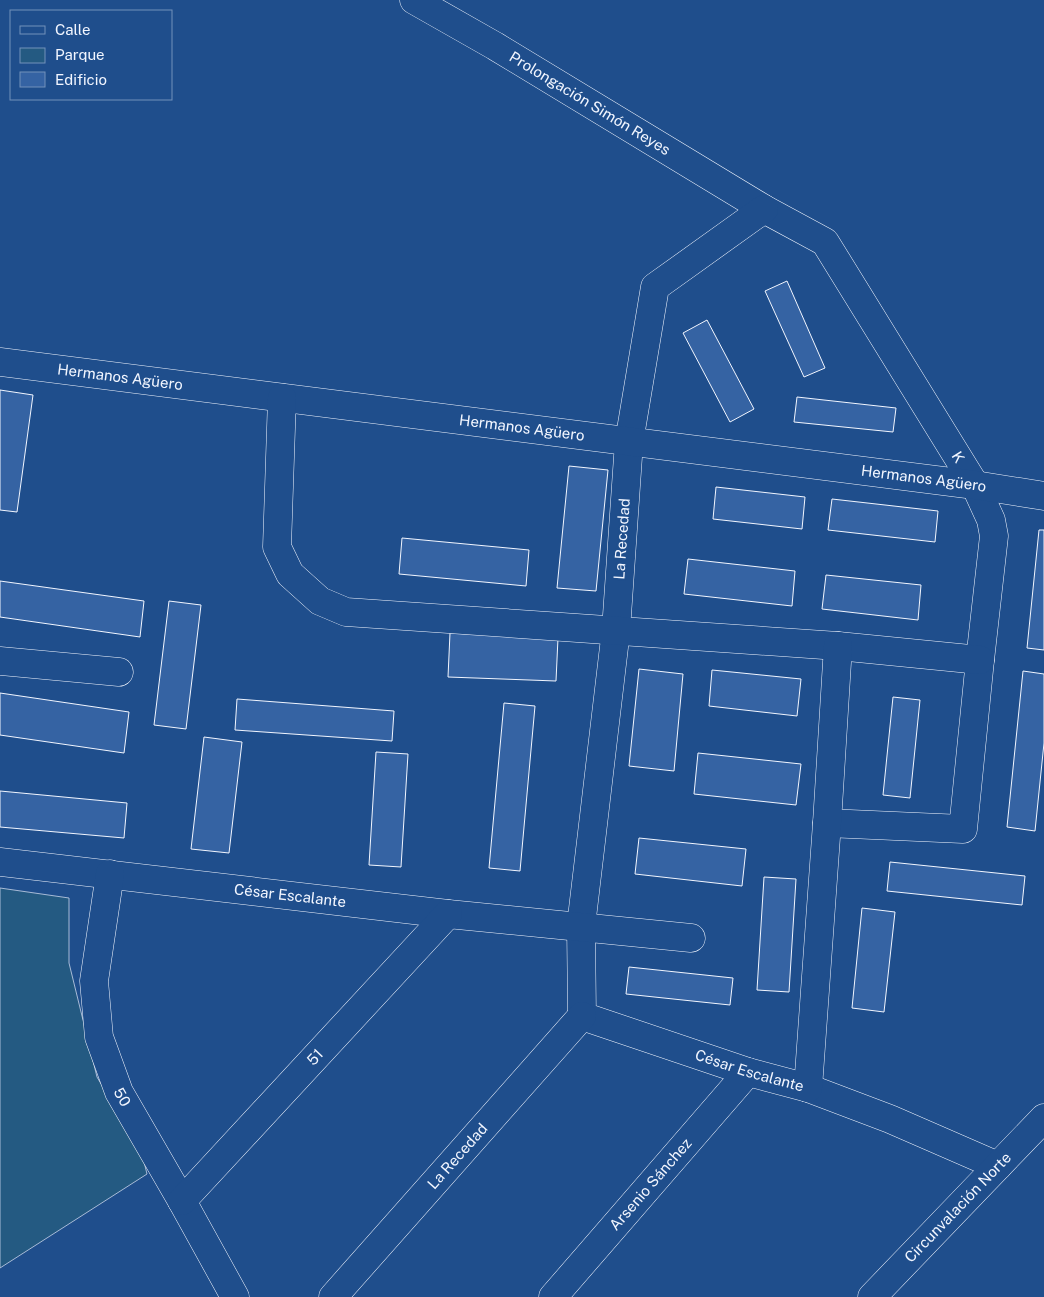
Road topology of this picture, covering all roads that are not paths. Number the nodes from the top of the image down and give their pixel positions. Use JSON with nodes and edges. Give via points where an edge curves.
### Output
{"nodes":[{"id":1,"x":414,"y":0,"type":"edge"},
{"id":2,"x":764,"y":209,"type":"junction"},
{"id":3,"x":0,"y":362,"type":"edge"},
{"id":4,"x":282,"y":398,"type":"junction"},
{"id":5,"x":629,"y":442,"type":"junction"},
{"id":6,"x":975,"y":485,"type":"junction"},
{"id":7,"x":1044,"y":496,"type":"edge"},
{"id":8,"x":616,"y":630,"type":"junction"},
{"id":9,"x":838,"y":646,"type":"junction"},
{"id":10,"x":980,"y":660,"type":"junction"},
{"id":11,"x":0,"y":661,"type":"edge"},
{"id":12,"x":119,"y":672,"type":"dead end"},
{"id":13,"x":827,"y":823,"type":"junction"},
{"id":14,"x":0,"y":862,"type":"edge"},
{"id":15,"x":110,"y":874,"type":"junction"},
{"id":16,"x":448,"y":914,"type":"junction"},
{"id":17,"x":581,"y":926,"type":"junction"},
{"id":18,"x":692,"y":938,"type":"dead end"},
{"id":19,"x":582,"y":1016,"type":"junction"},
{"id":20,"x":748,"y":1072,"type":"junction"},
{"id":21,"x":808,"y":1088,"type":"junction"},
{"id":22,"x":1044,"y":1118,"type":"edge"},
{"id":23,"x":998,"y":1166,"type":"junction"},
{"id":24,"x":182,"y":1201,"type":"junction"},
{"id":25,"x":235,"y":1297,"type":"edge"},
{"id":26,"x":334,"y":1297,"type":"edge"},
{"id":27,"x":553,"y":1297,"type":"edge"},
{"id":28,"x":872,"y":1297,"type":"edge"}],
"edges":[{"from":1,"to":2,"type":"street","name":"Prolongación Simón Reyes"},
{"from":2,"to":5,"type":"street","name":"La Recedad","via":[[655,287]]},
{"from":2,"to":6,"type":"street","name":"K","via":[[825,242]]},
{"from":3,"to":4,"type":"street","name":"Hermanos Agüero"},
{"from":4,"to":5,"type":"street","name":"Hermanos Agüero"},
{"from":4,"to":8,"type":"street","via":[[277,547],[290,574],[320,601],[346,612]]},
{"from":5,"to":6,"type":"street","name":"Hermanos Agüero"},
{"from":5,"to":8,"type":"street","name":"La Recedad"},
{"from":6,"to":7,"type":"street","name":"Hermanos Agüero"},
{"from":6,"to":10,"type":"street","name":"K","via":[[991,520],[994,536]]},
{"from":8,"to":9,"type":"street"},
{"from":8,"to":17,"type":"street","name":"La Recedad"},
{"from":9,"to":10,"type":"street"},
{"from":9,"to":13,"type":"street"},
{"from":10,"to":13,"type":"street","name":"K","via":[[963,829]]},
{"from":11,"to":12,"type":"street"},
{"from":13,"to":21,"type":"street"},
{"from":14,"to":15,"type":"street","name":"César Escalante"},
{"from":15,"to":16,"type":"street","name":"César Escalante"},
{"from":15,"to":24,"type":"street","name":"50","via":[[94,981],[99,1038],[119,1092]]},
{"from":16,"to":17,"type":"street","name":"César Escalante"},
{"from":16,"to":24,"type":"street","name":"51"},
{"from":17,"to":18,"type":"street","name":"César Escalante"},
{"from":17,"to":19,"type":"street"},
{"from":19,"to":20,"type":"street","name":"César Escalante"},
{"from":19,"to":26,"type":"street","name":"La Recedad"},
{"from":20,"to":21,"type":"street","name":"César Escalante"},
{"from":20,"to":27,"type":"street","name":"Arsenio Sánchez"},
{"from":21,"to":23,"type":"street","name":"César Escalante"},
{"from":22,"to":23,"type":"street","name":"Circunvalación Norte"},
{"from":23,"to":28,"type":"street","name":"Circunvalación Norte"},
{"from":24,"to":25,"type":"street","name":"50"}]}
